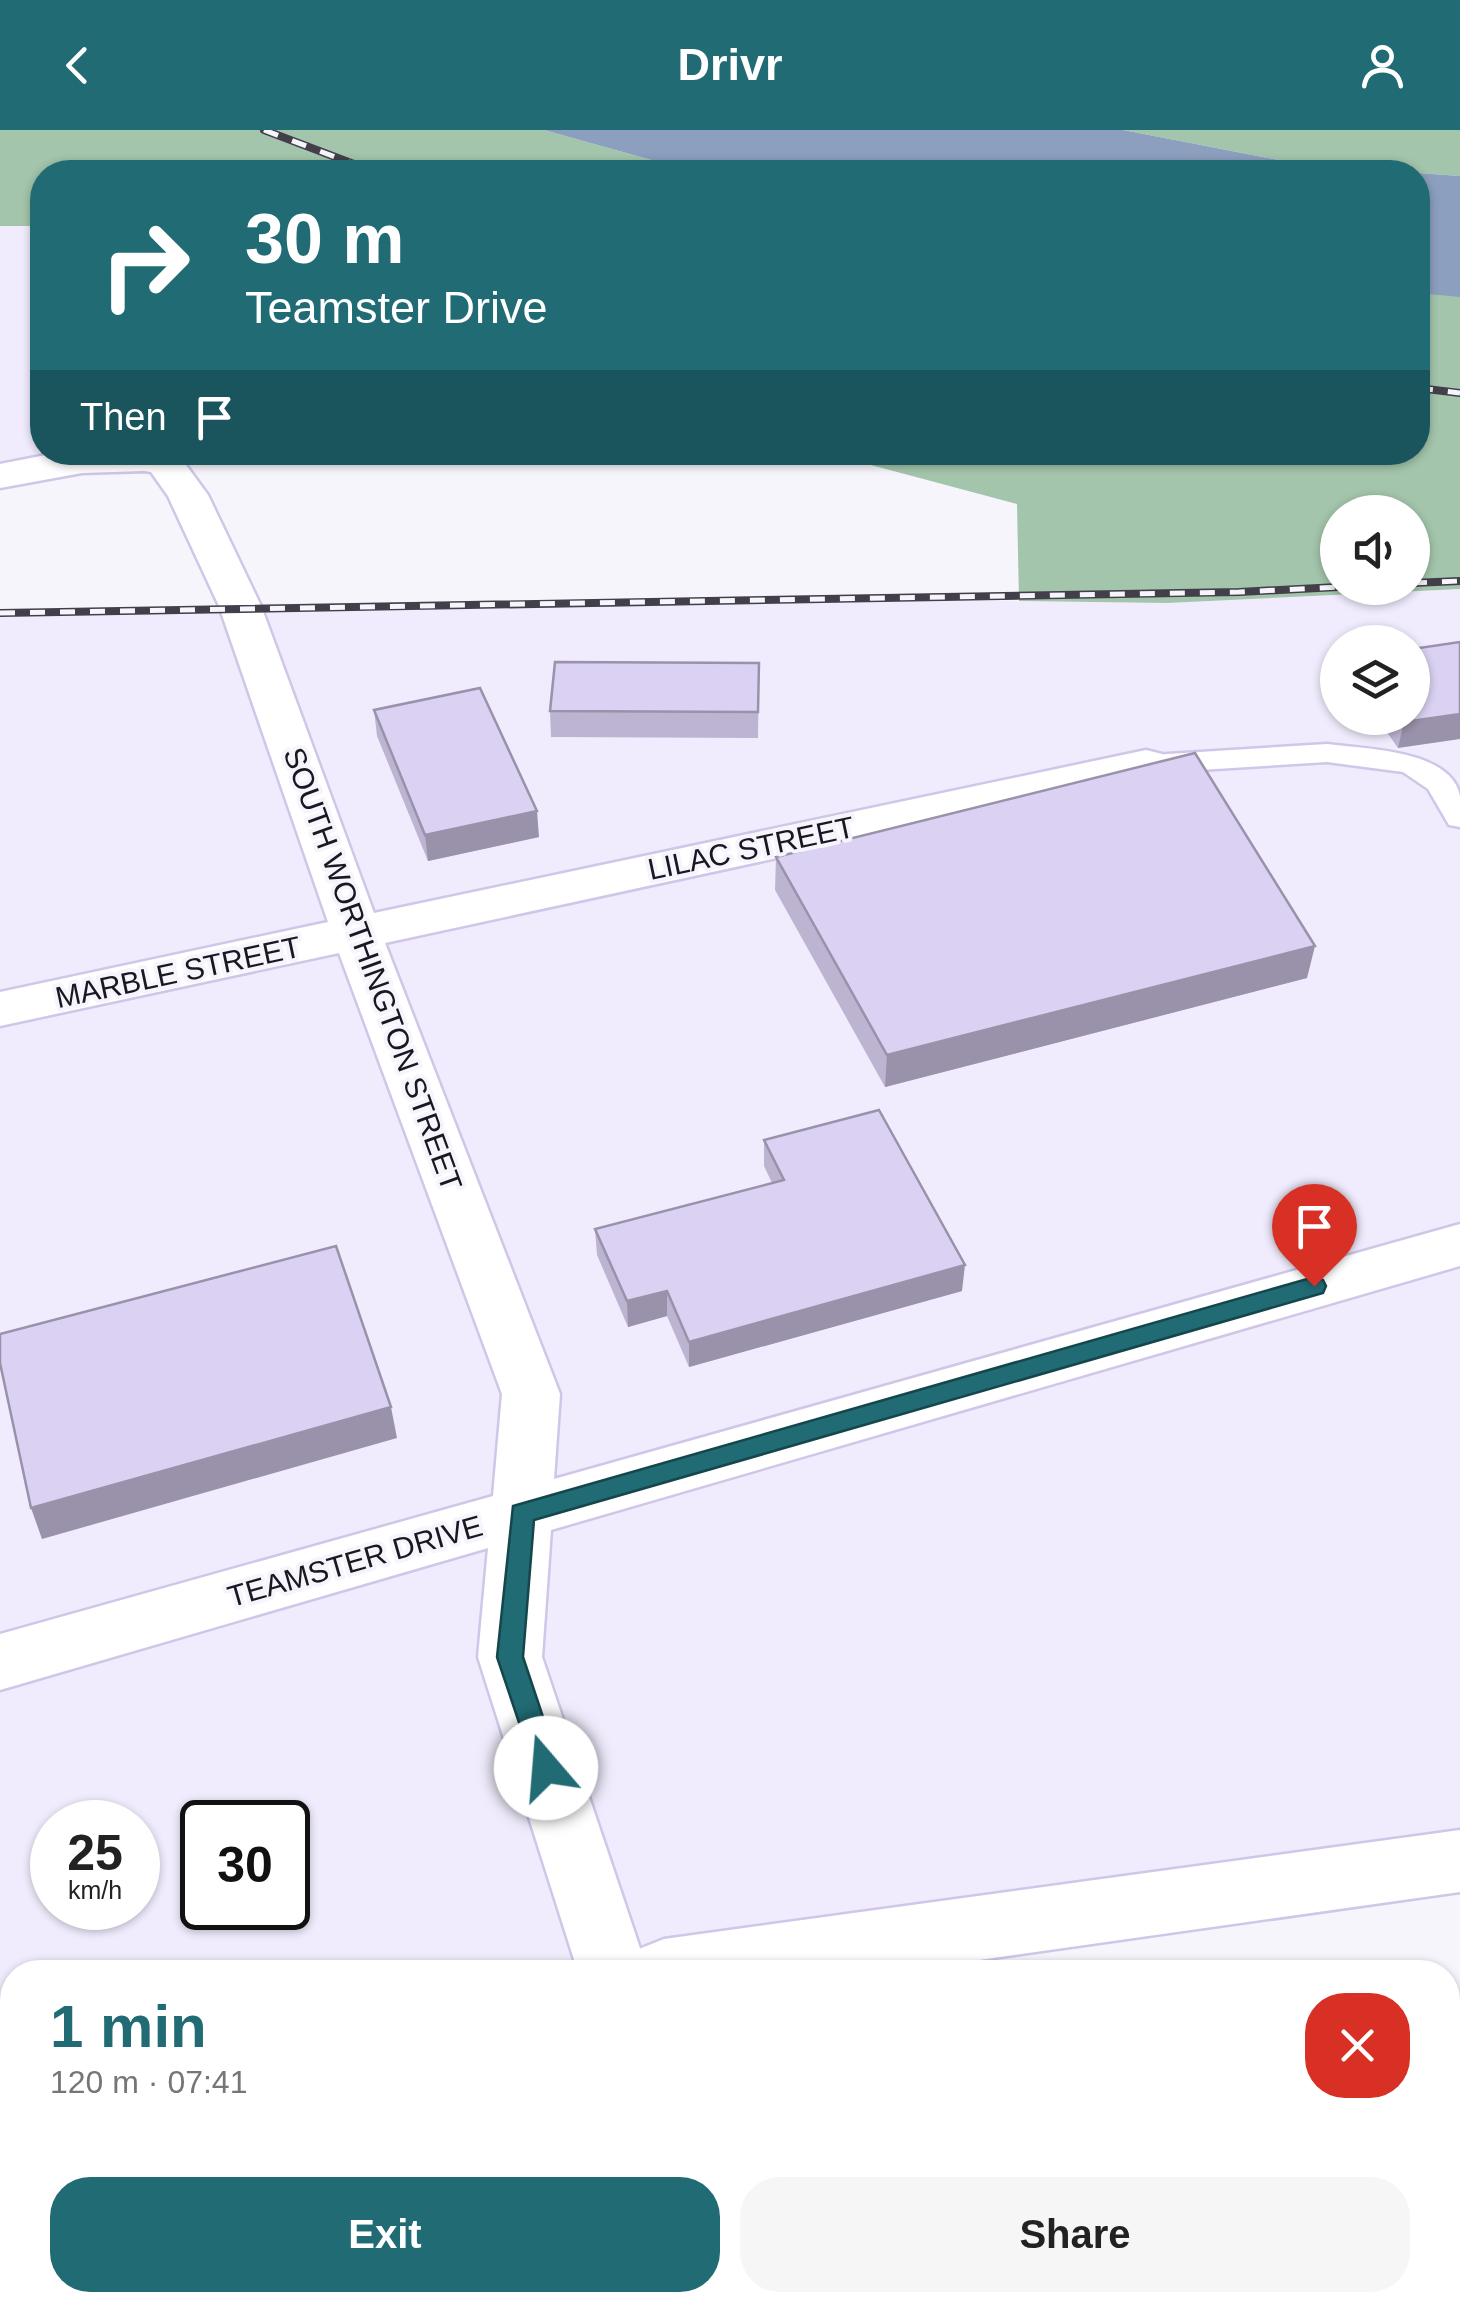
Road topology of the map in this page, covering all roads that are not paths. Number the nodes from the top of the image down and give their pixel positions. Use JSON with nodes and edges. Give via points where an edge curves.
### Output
{"nodes":[{"id":1,"x":65,"y":465,"type":"edge"},
{"id":2,"x":167,"y":465,"type":"edge"},
{"id":3,"x":0,"y":476,"type":"edge"},
{"id":4,"x":1146,"y":764,"type":"joint"},
{"id":5,"x":1460,"y":818,"type":"edge"},
{"id":6,"x":357,"y":934,"type":"junction"},
{"id":7,"x":0,"y":1009,"type":"edge"},
{"id":8,"x":1460,"y":1245,"type":"edge"},
{"id":9,"x":522,"y":1513,"type":"junction"},
{"id":10,"x":0,"y":1662,"type":"edge"},
{"id":11,"x":1460,"y":1862,"type":"edge"},
{"id":12,"x":610,"y":1960,"type":"edge"},
{"id":13,"x":751,"y":1960,"type":"edge"}],
"edges":[{"from":1,"to":3,"type":"street","name":"SOUTH WORTHINGTON STREET"},
{"from":2,"to":6,"type":"street","name":"SOUTH WORTHINGTON STREET","via":[[239,604]]},
{"from":4,"to":5,"type":"lane","via":[[1327,753],[1411,764],[1439,783]]},
{"from":4,"to":6,"type":"street","name":"LILAC STREET"},
{"from":6,"to":7,"type":"street","name":"MARBLE STREET"},
{"from":6,"to":9,"type":"street","name":"SOUTH WORTHINGTON STREET","via":[[531,1394]]},
{"from":8,"to":9,"type":"street","name":"TEAMSTER DRIVE"},
{"from":9,"to":10,"type":"street","name":"TEAMSTER DRIVE"},
{"from":9,"to":12,"type":"street","name":"SOUTH WORTHINGTON STREET","via":[[510,1657]]},
{"from":11,"to":13,"type":"street"}]}
